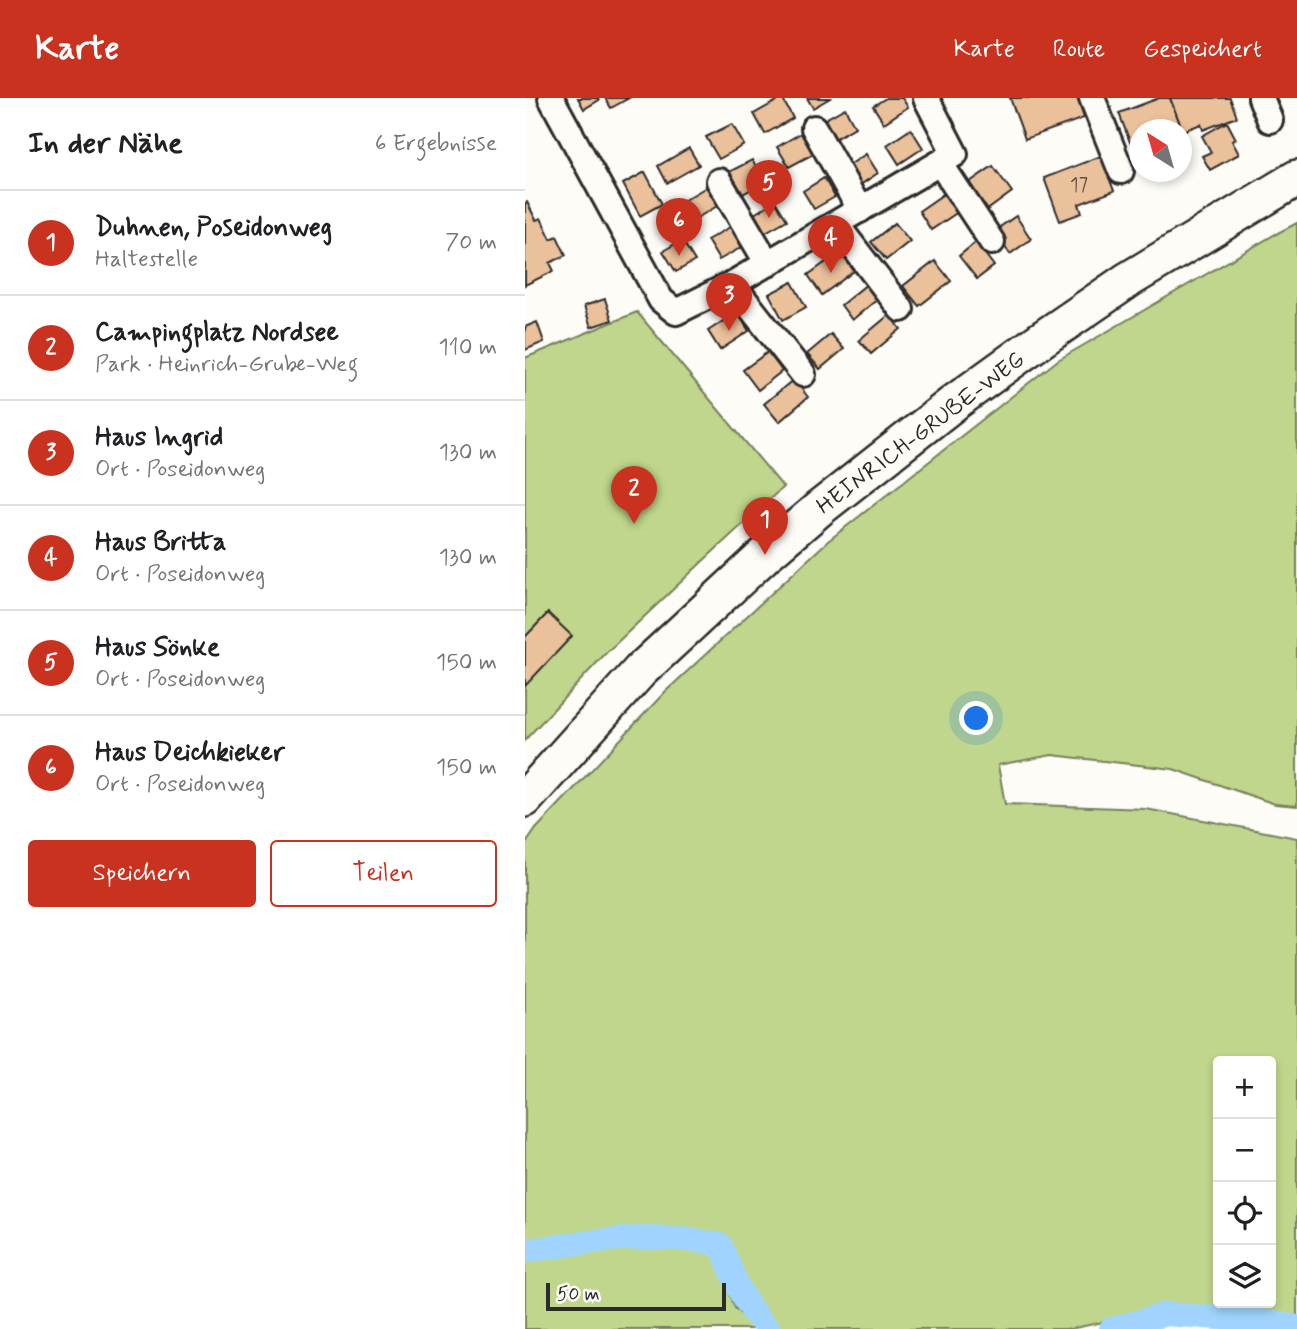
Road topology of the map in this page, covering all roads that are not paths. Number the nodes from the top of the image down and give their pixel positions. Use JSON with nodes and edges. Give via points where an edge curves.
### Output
{"nodes":[{"id":1,"x":551,"y":98,"type":"edge"},
{"id":2,"x":926,"y":98,"type":"edge"},
{"id":3,"x":1092,"y":98,"type":"edge"},
{"id":4,"x":814,"y":128,"type":"dead end"},
{"id":5,"x":940,"y":163,"type":"junction"},
{"id":6,"x":1121,"y":171,"type":"dead end"},
{"id":7,"x":1297,"y":178,"type":"edge"},
{"id":8,"x":719,"y":181,"type":"dead end"},
{"id":9,"x":860,"y":210,"type":"junction"},
{"id":10,"x":836,"y":224,"type":"junction"},
{"id":11,"x":992,"y":242,"type":"dead end"},
{"id":12,"x":768,"y":264,"type":"junction"},
{"id":13,"x":732,"y":284,"type":"junction"},
{"id":14,"x":901,"y":309,"type":"dead end"},
{"id":15,"x":803,"y":374,"type":"dead end"},
{"id":16,"x":525,"y":799,"type":"edge"}],
"edges":[{"from":1,"to":13,"type":"street","via":[[661,300],[676,312]]},
{"from":2,"to":5,"type":"street","via":[[955,154]]},
{"from":3,"to":6,"type":"street"},
{"from":4,"to":9,"type":"street"},
{"from":5,"to":9,"type":"street"},
{"from":5,"to":11,"type":"street"},
{"from":7,"to":16,"type":"street","name":"HEINRICH-GRUBE-WEG","via":[[1064,324],[955,402],[821,508],[640,671]]},
{"from":8,"to":12,"type":"street"},
{"from":9,"to":10,"type":"street"},
{"from":10,"to":12,"type":"street"},
{"from":10,"to":14,"type":"street"},
{"from":12,"to":13,"type":"street"},
{"from":13,"to":15,"type":"street"}]}
